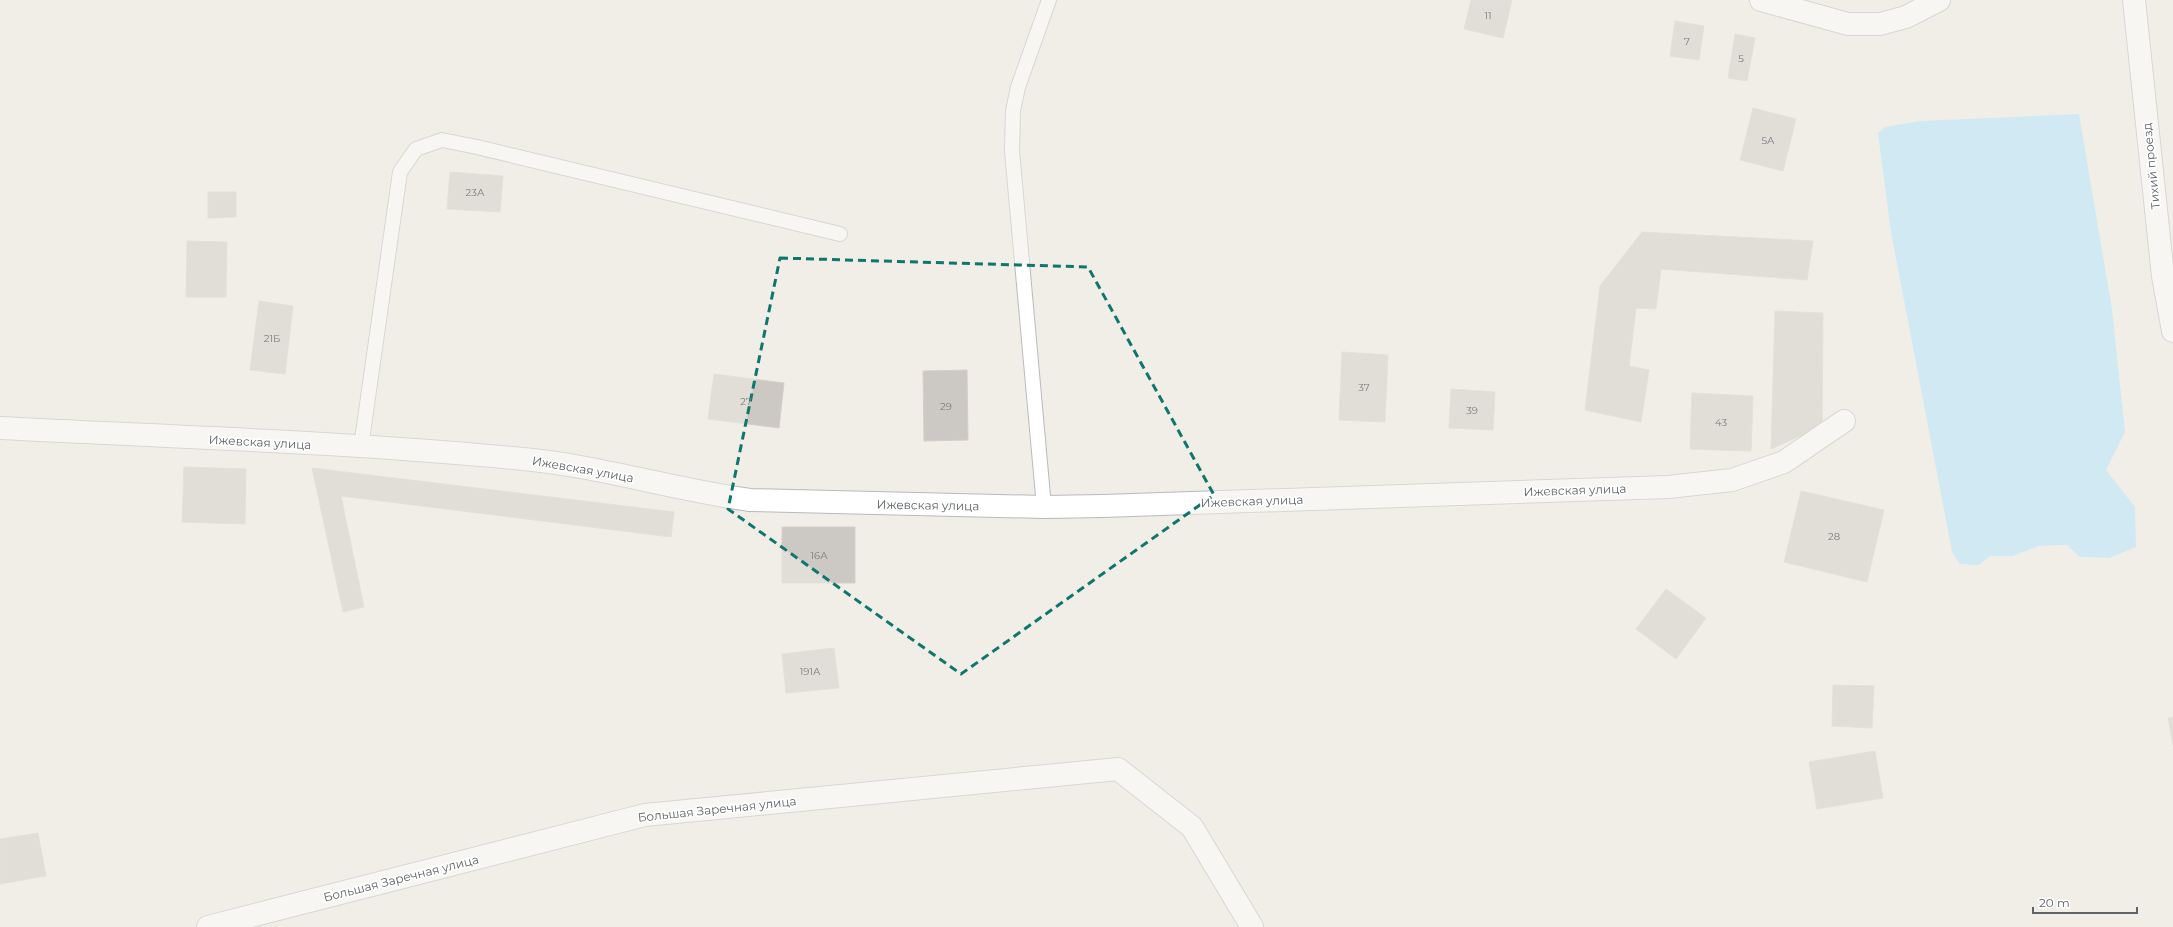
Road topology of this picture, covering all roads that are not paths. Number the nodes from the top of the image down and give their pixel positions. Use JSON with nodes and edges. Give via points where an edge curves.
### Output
{"nodes":[{"id":1,"x":1048,"y":0,"type":"edge"},
{"id":2,"x":1761,"y":0,"type":"edge"},
{"id":3,"x":1939,"y":0,"type":"edge"},
{"id":4,"x":2134,"y":0,"type":"edge"},
{"id":5,"x":840,"y":234,"type":"dead end"},
{"id":6,"x":2173,"y":331,"type":"edge"},
{"id":7,"x":1844,"y":421,"type":"dead end"},
{"id":8,"x":0,"y":428,"type":"edge"},
{"id":9,"x":361,"y":447,"type":"junction"},
{"id":10,"x":1044,"y":507,"type":"junction"},
{"id":11,"x":208,"y":927,"type":"edge"},
{"id":12,"x":1252,"y":927,"type":"edge"}],
"edges":[{"from":1,"to":10,"type":"lane","via":[[1018,87],[1013,111],[1012,151]]},
{"from":2,"to":3,"type":"street","via":[[1848,24],[1880,24],[1906,17]]},
{"from":4,"to":6,"type":"street","name":"Тихий проезд","via":[[2162,276]]},
{"from":5,"to":9,"type":"lane","via":[[477,147],[442,140],[416,149],[400,172]]},
{"from":7,"to":10,"type":"street","name":"Ижевская улица","via":[[1784,462],[1732,480],[1668,487]]},
{"from":8,"to":9,"type":"street","name":"Ижевская улица"},
{"from":9,"to":10,"type":"street","name":"Ижевская улица","via":[[524,459],[604,470],[702,493],[750,500]]},
{"from":11,"to":12,"type":"street","name":"Большая Заречная улица","via":[[645,815],[1118,769],[1192,827]]}]}
